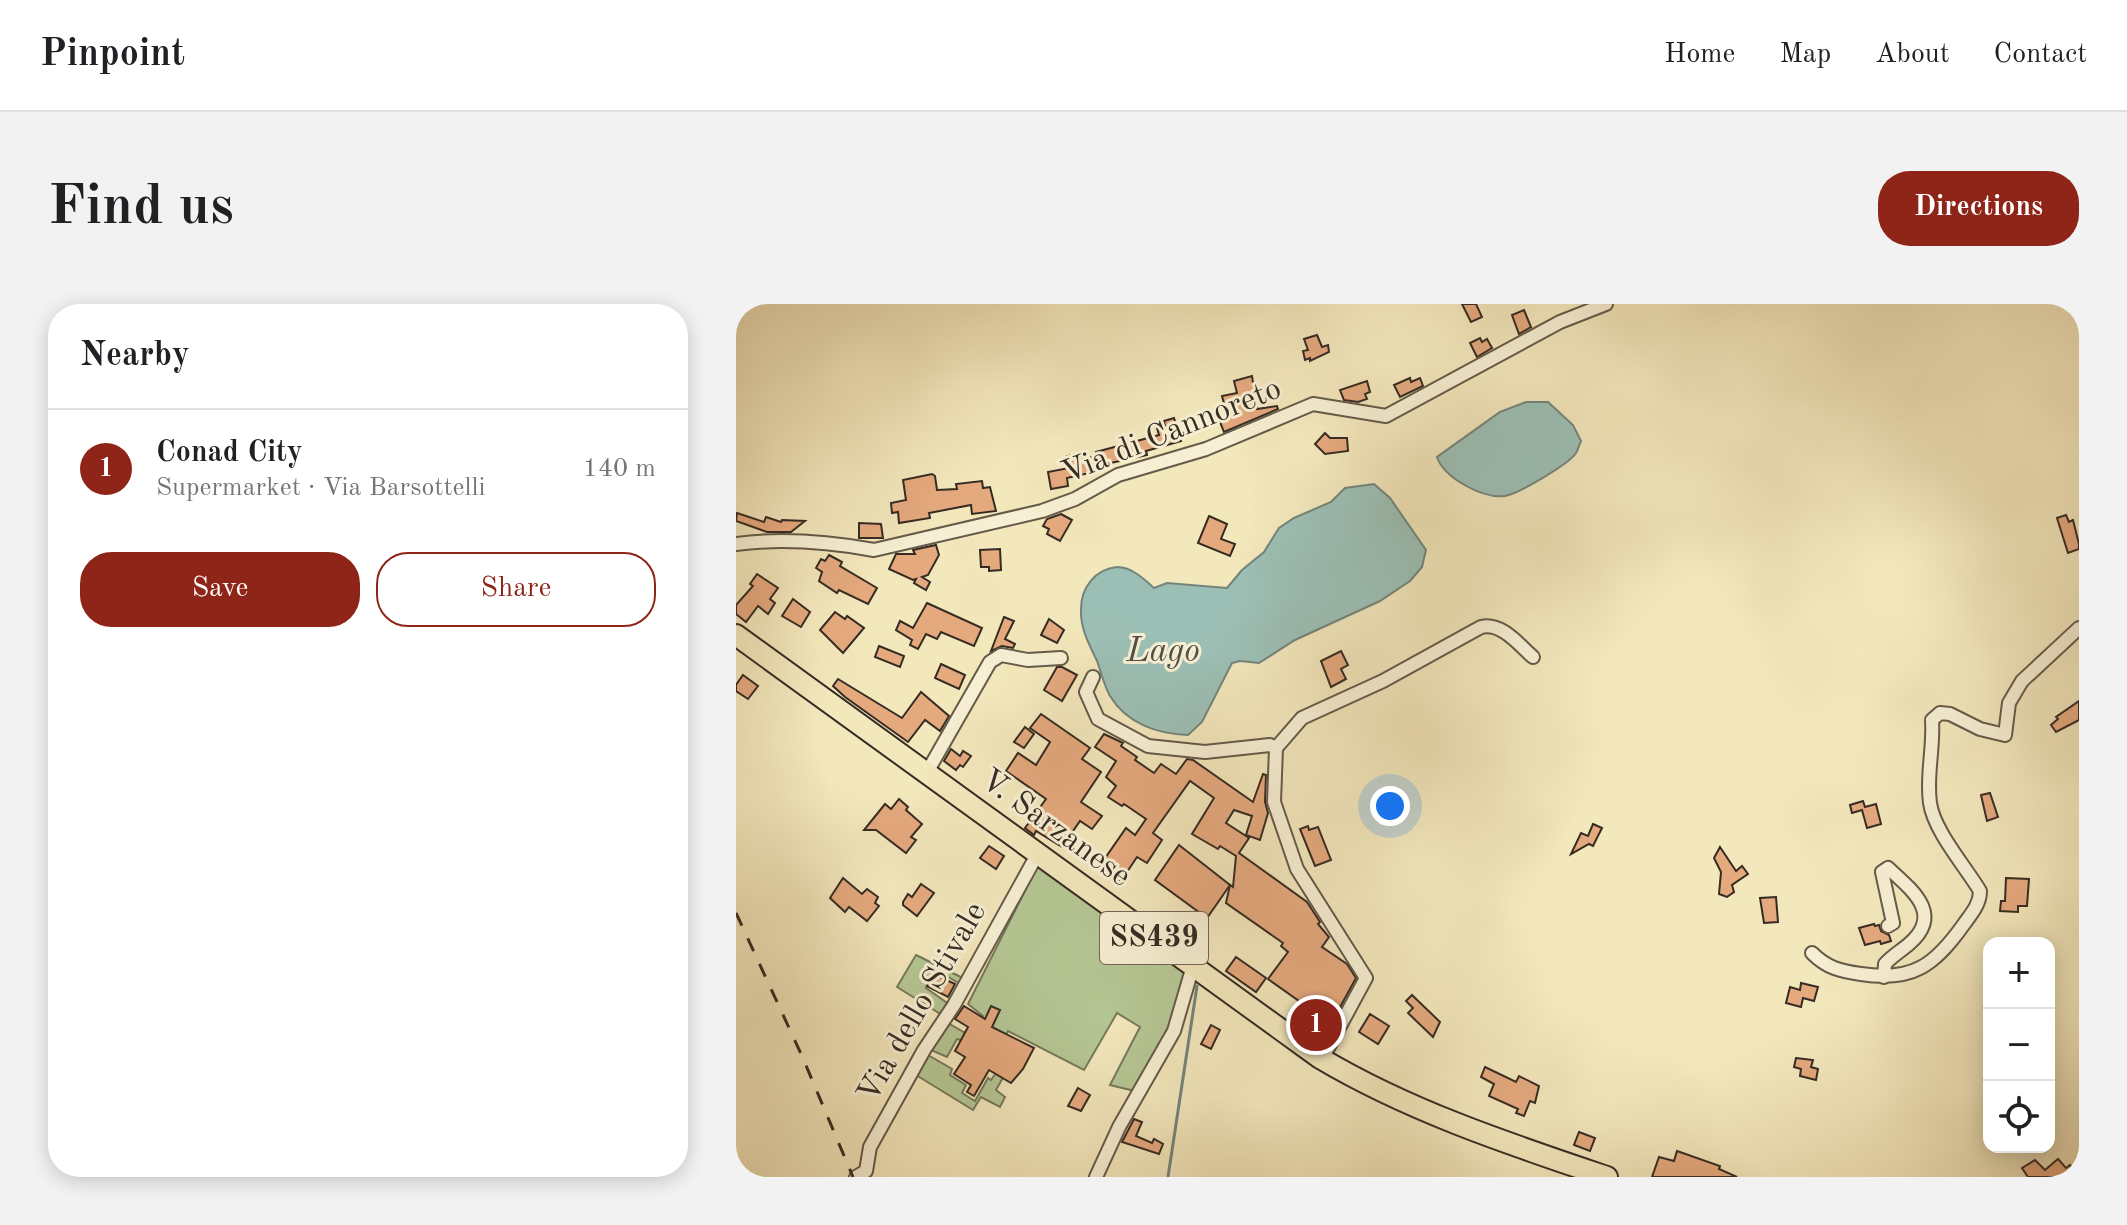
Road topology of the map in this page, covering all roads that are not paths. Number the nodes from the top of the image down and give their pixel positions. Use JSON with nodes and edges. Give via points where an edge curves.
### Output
{"nodes":[{"id":1,"x":1606,"y":304,"type":"edge"},
{"id":2,"x":736,"y":544,"type":"edge"},
{"id":3,"x":2079,"y":628,"type":"edge"},
{"id":4,"x":736,"y":635,"type":"edge"},
{"id":5,"x":1533,"y":657,"type":"dead end"},
{"id":6,"x":1061,"y":658,"type":"dead end"},
{"id":7,"x":1093,"y":677,"type":"dead end"},
{"id":8,"x":1276,"y":748,"type":"junction"},
{"id":9,"x":926,"y":774,"type":"junction"},
{"id":10,"x":1038,"y":853,"type":"junction"},
{"id":11,"x":1888,"y":926,"type":"dead end"},
{"id":12,"x":1812,"y":953,"type":"dead end"},
{"id":13,"x":1193,"y":966,"type":"junction"},
{"id":14,"x":1884,"y":977,"type":"junction"},
{"id":15,"x":1320,"y":1058,"type":"junction"},
{"id":16,"x":856,"y":1177,"type":"edge"},
{"id":17,"x":1096,"y":1177,"type":"edge"},
{"id":18,"x":1607,"y":1177,"type":"edge"}],
"edges":[{"from":1,"to":2,"type":"street","name":"Via di Cannoreto","via":[[1560,322],[1386,416],[1313,404],[1243,436],[1118,475],[1042,511],[874,550],[789,542]]},
{"from":3,"to":14,"type":"street","via":[[2022,681],[2009,703],[2005,735],[1950,714],[1940,713],[1932,720],[1932,815],[1980,891],[1980,901],[1952,942],[1914,973]]},
{"from":4,"to":9,"type":"main road","name":"V. Sarzanese","number":"SS439"},
{"from":5,"to":8,"type":"street","via":[[1506,632],[1481,627],[1302,718]]},
{"from":6,"to":9,"type":"street","via":[[1001,655],[990,662]]},
{"from":7,"to":8,"type":"street","via":[[1086,692],[1098,719],[1148,746],[1205,752]]},
{"from":8,"to":15,"type":"street","via":[[1274,802],[1297,869],[1366,978]]},
{"from":9,"to":10,"type":"main road","name":"V. Sarzanese","number":"SS439"},
{"from":10,"to":13,"type":"main road","name":"V. Sarzanese","number":"SS439"},
{"from":10,"to":16,"type":"street","name":"Via dello Stivale","via":[[870,1147],[866,1171]]},
{"from":11,"to":14,"type":"street","via":[[1893,923],[1882,872],[1888,868],[1916,893],[1925,916],[1921,931],[1885,964]]},
{"from":12,"to":14,"type":"street","via":[[1838,971]]},
{"from":13,"to":15,"type":"main road","name":"V. Sarzanese","number":"SS439"},
{"from":13,"to":17,"type":"street","via":[[1174,1031]]},
{"from":15,"to":18,"type":"main road","name":"V. Sarzanese","number":"SS439","via":[[1414,1106]]}]}
